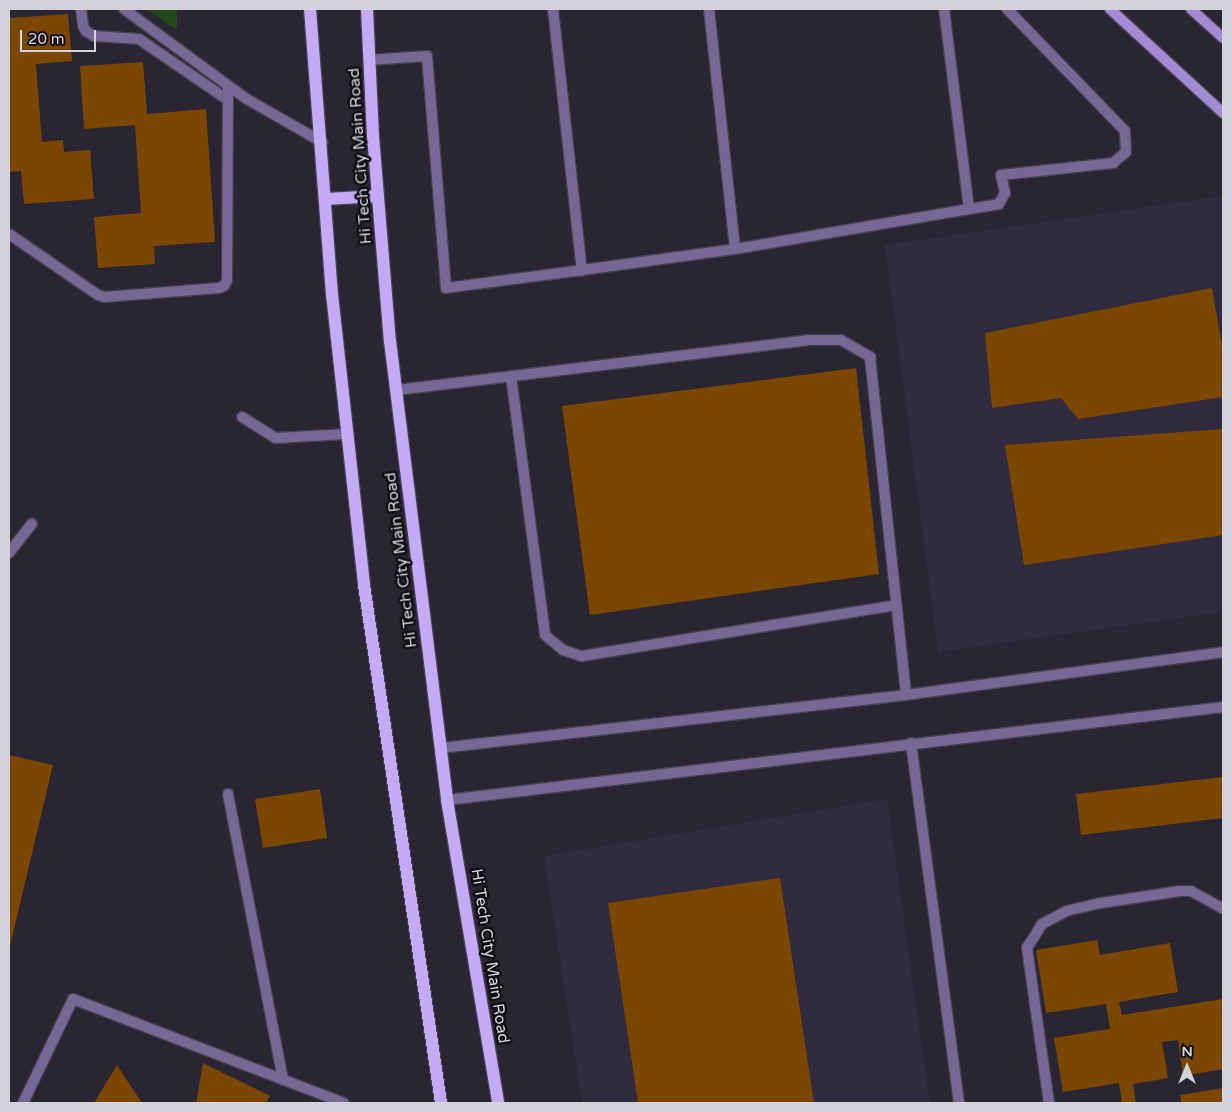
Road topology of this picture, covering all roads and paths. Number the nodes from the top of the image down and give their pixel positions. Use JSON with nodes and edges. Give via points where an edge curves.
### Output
{"nodes":[{"id":1,"x":81,"y":9,"type":"edge"},
{"id":2,"x":124,"y":9,"type":"edge"},
{"id":3,"x":310,"y":9,"type":"edge"},
{"id":4,"x":367,"y":9,"type":"edge"},
{"id":5,"x":553,"y":9,"type":"edge"},
{"id":6,"x":709,"y":9,"type":"edge"},
{"id":7,"x":944,"y":9,"type":"edge"},
{"id":8,"x":1007,"y":9,"type":"edge"},
{"id":9,"x":1110,"y":9,"type":"edge"},
{"id":10,"x":1191,"y":9,"type":"edge"},
{"id":11,"x":1223,"y":38,"type":"edge"},
{"id":12,"x":370,"y":60,"type":"junction"},
{"id":13,"x":228,"y":86,"type":"junction"},
{"id":14,"x":228,"y":100,"type":"junction"},
{"id":15,"x":1223,"y":113,"type":"edge"},
{"id":16,"x":322,"y":142,"type":"junction"},
{"id":17,"x":378,"y":196,"type":"junction"},
{"id":18,"x":326,"y":199,"type":"junction"},
{"id":19,"x":969,"y":209,"type":"junction"},
{"id":20,"x":9,"y":234,"type":"edge"},
{"id":21,"x":735,"y":249,"type":"junction"},
{"id":22,"x":582,"y":270,"type":"junction"},
{"id":23,"x":511,"y":376,"type":"junction"},
{"id":24,"x":397,"y":390,"type":"junction"},
{"id":25,"x":242,"y":417,"type":"dead end"},
{"id":26,"x":347,"y":434,"type":"junction"},
{"id":27,"x":32,"y":524,"type":"dead end"},
{"id":28,"x":9,"y":553,"type":"edge"},
{"id":29,"x":896,"y":605,"type":"junction"},
{"id":30,"x":1223,"y":652,"type":"edge"},
{"id":31,"x":906,"y":694,"type":"junction"},
{"id":32,"x":1223,"y":707,"type":"edge"},
{"id":33,"x":911,"y":743,"type":"junction"},
{"id":34,"x":441,"y":748,"type":"junction"},
{"id":35,"x":228,"y":794,"type":"dead end"},
{"id":36,"x":447,"y":800,"type":"junction"},
{"id":37,"x":1223,"y":908,"type":"edge"},
{"id":38,"x":283,"y":1080,"type":"junction"},
{"id":39,"x":24,"y":1103,"type":"edge"},
{"id":40,"x":344,"y":1103,"type":"edge"},
{"id":41,"x":441,"y":1103,"type":"edge"},
{"id":42,"x":498,"y":1103,"type":"edge"},
{"id":43,"x":959,"y":1103,"type":"edge"},
{"id":44,"x":1049,"y":1103,"type":"edge"}],
"edges":[{"from":1,"to":14,"type":"street","via":[[83,26],[94,36],[140,39]]},
{"from":2,"to":13,"type":"street"},
{"from":3,"to":16,"type":"main road"},
{"from":4,"to":12,"type":"main road","name":"Hi Tech City Main Road"},
{"from":5,"to":22,"type":"street"},
{"from":6,"to":21,"type":"street"},
{"from":7,"to":19,"type":"street"},
{"from":8,"to":19,"type":"street","via":[[1125,132],[1126,152],[1113,162],[1001,175],[1005,193],[999,204]]},
{"from":9,"to":15,"type":"main road"},
{"from":10,"to":11,"type":"main road"},
{"from":12,"to":17,"type":"main road","name":"Hi Tech City Main Road"},
{"from":12,"to":22,"type":"street","via":[[427,56],[446,288]]},
{"from":13,"to":14,"type":"street"},
{"from":13,"to":16,"type":"street"},
{"from":14,"to":20,"type":"street","via":[[227,280],[224,286],[104,297]]},
{"from":16,"to":18,"type":"main road"},
{"from":17,"to":18,"type":"main road"},
{"from":17,"to":24,"type":"main road","name":"Hi Tech City Main Road"},
{"from":18,"to":26,"type":"main road"},
{"from":19,"to":21,"type":"street"},
{"from":21,"to":22,"type":"street"},
{"from":23,"to":24,"type":"street"},
{"from":23,"to":29,"type":"street","via":[[808,340],[842,340],[870,357]]},
{"from":23,"to":29,"type":"street","via":[[546,635],[563,650],[582,656]]},
{"from":24,"to":34,"type":"main road","name":"Hi Tech City Main Road"},
{"from":25,"to":26,"type":"street","via":[[276,438]]},
{"from":26,"to":41,"type":"main road","via":[[364,585]]},
{"from":27,"to":28,"type":"street"},
{"from":29,"to":31,"type":"street"},
{"from":30,"to":31,"type":"street"},
{"from":31,"to":34,"type":"street"},
{"from":32,"to":33,"type":"street"},
{"from":33,"to":36,"type":"street"},
{"from":33,"to":43,"type":"street"},
{"from":34,"to":36,"type":"main road","name":"Hi Tech City Main Road"},
{"from":35,"to":38,"type":"street"},
{"from":36,"to":42,"type":"main road","name":"Hi Tech City Main Road"},
{"from":37,"to":44,"type":"street","via":[[1191,891],[1180,891],[1066,911],[1042,924],[1027,948]]},
{"from":38,"to":39,"type":"street","via":[[73,999]]},
{"from":38,"to":40,"type":"street"}]}
